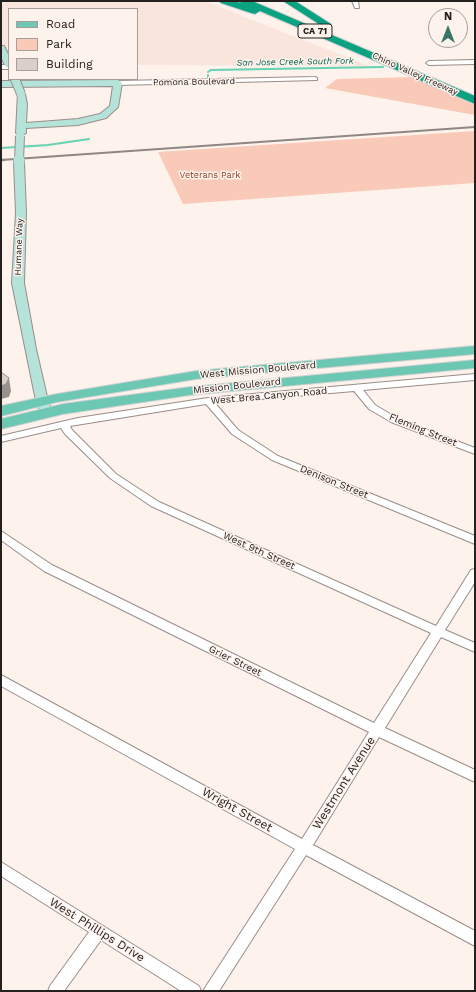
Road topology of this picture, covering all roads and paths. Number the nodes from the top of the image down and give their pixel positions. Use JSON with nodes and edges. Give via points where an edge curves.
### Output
{"nodes":[{"id":1,"x":224,"y":1,"type":"edge"},
{"id":2,"x":239,"y":1,"type":"edge"},
{"id":3,"x":244,"y":1,"type":"edge"},
{"id":4,"x":288,"y":1,"type":"edge"},
{"id":5,"x":258,"y":4,"type":"edge"},
{"id":6,"x":329,"y":37,"type":"junction"},
{"id":7,"x":1,"y":48,"type":"edge"},
{"id":8,"x":391,"y":60,"type":"junction"},
{"id":9,"x":475,"y":62,"type":"edge"},
{"id":10,"x":429,"y":63,"type":"dead end"},
{"id":11,"x":7,"y":65,"type":"edge"},
{"id":12,"x":315,"y":79,"type":"dead end"},
{"id":13,"x":15,"y":80,"type":"edge"},
{"id":14,"x":437,"y":82,"type":"junction"},
{"id":15,"x":118,"y":83,"type":"junction"},
{"id":16,"x":1,"y":84,"type":"edge"},
{"id":17,"x":475,"y":96,"type":"edge"},
{"id":18,"x":475,"y":100,"type":"edge"},
{"id":19,"x":22,"y":126,"type":"junction"},
{"id":20,"x":475,"y":350,"type":"edge"},
{"id":21,"x":475,"y":364,"type":"edge"},
{"id":22,"x":286,"y":367,"type":"junction"},
{"id":23,"x":475,"y":377,"type":"edge"},
{"id":24,"x":242,"y":385,"type":"junction"},
{"id":25,"x":357,"y":388,"type":"junction"},
{"id":26,"x":208,"y":402,"type":"junction"},
{"id":27,"x":44,"y":407,"type":"junction"},
{"id":28,"x":1,"y":411,"type":"edge"},
{"id":29,"x":1,"y":424,"type":"edge"},
{"id":30,"x":64,"y":424,"type":"junction"},
{"id":31,"x":1,"y":439,"type":"edge"},
{"id":32,"x":475,"y":451,"type":"edge"},
{"id":33,"x":1,"y":535,"type":"edge"},
{"id":34,"x":475,"y":540,"type":"edge"},
{"id":35,"x":475,"y":573,"type":"edge"},
{"id":36,"x":438,"y":632,"type":"junction"},
{"id":37,"x":475,"y":648,"type":"edge"},
{"id":38,"x":1,"y":680,"type":"edge"},
{"id":39,"x":376,"y":730,"type":"junction"},
{"id":40,"x":475,"y":776,"type":"edge"},
{"id":41,"x":304,"y":847,"type":"junction"},
{"id":42,"x":1,"y":868,"type":"edge"},
{"id":43,"x":99,"y":931,"type":"junction"},
{"id":44,"x":475,"y":939,"type":"edge"},
{"id":45,"x":55,"y":991,"type":"edge"},
{"id":46,"x":194,"y":991,"type":"edge"},
{"id":47,"x":210,"y":991,"type":"edge"}],
"edges":[{"from":1,"to":6,"type":"highway"},
{"from":2,"to":5,"type":"highway"},
{"from":3,"to":5,"type":"highway","name":"Chino Valley Freeway","number":"CA 71"},
{"from":4,"to":8,"type":"highway"},
{"from":5,"to":6,"type":"highway","name":"Chino Valley Freeway","number":"CA 71"},
{"from":5,"to":8,"type":"highway","name":"Chino Valley Freeway","number":"CA 71"},
{"from":6,"to":8,"type":"highway","name":"Chino Valley Freeway","number":"CA 71"},
{"from":7,"to":11,"type":"street"},
{"from":8,"to":14,"type":"highway","name":"Chino Valley Freeway","number":"CA 71"},
{"from":9,"to":10,"type":"street"},
{"from":12,"to":15,"type":"street","name":"Pomona Boulevard"},
{"from":13,"to":19,"type":"street","name":"Humane Way","bridge":true,"via":[[21,94]]},
{"from":14,"to":17,"type":"highway","name":"Chino Valley Freeway","number":"CA 71"},
{"from":14,"to":18,"type":"highway","name":"Chino Valley Freeway","number":"CA 71"},
{"from":15,"to":16,"type":"street","name":"Pomona Boulevard"},
{"from":15,"to":19,"type":"street","via":[[114,106],[103,116],[78,122]]},
{"from":19,"to":27,"type":"street","name":"Humane Way","bridge":true,"via":[[19,162],[18,283],[24,322]]},
{"from":20,"to":22,"type":"main road","name":"West Mission Boulevard"},
{"from":21,"to":24,"type":"main road","name":"Mission Boulevard"},
{"from":22,"to":24,"type":"main road","via":[[285,375],[254,379]]},
{"from":22,"to":27,"type":"main road","name":"West Mission Boulevard","via":[[167,379]]},
{"from":23,"to":25,"type":"street","name":"West Brea Canyon Road"},
{"from":24,"to":27,"type":"main road","name":"Mission Boulevard"},
{"from":25,"to":26,"type":"street","name":"West Brea Canyon Road"},
{"from":25,"to":32,"type":"street","name":"Fleming Street","via":[[372,407],[394,420]]},
{"from":26,"to":30,"type":"street","name":"West Brea Canyon Road"},
{"from":26,"to":34,"type":"street","name":"Denison Street","via":[[235,432],[275,458]]},
{"from":27,"to":28,"type":"main road","name":"Mission Boulevard"},
{"from":27,"to":29,"type":"main road","name":"Mission Boulevard"},
{"from":30,"to":31,"type":"street","name":"West Brea Canyon Road"},
{"from":30,"to":36,"type":"street","name":"West 9th Street","via":[[68,432],[113,476],[155,504]]},
{"from":33,"to":39,"type":"street","name":"Grier Street","via":[[48,568]]},
{"from":35,"to":36,"type":"street","name":"Westmont Avenue"},
{"from":36,"to":37,"type":"street","name":"West 9th Street"},
{"from":36,"to":39,"type":"street","name":"Westmont Avenue"},
{"from":38,"to":41,"type":"street","name":"Wright Street"},
{"from":39,"to":40,"type":"street","name":"Grier Street"},
{"from":39,"to":41,"type":"street","name":"Westmont Avenue"},
{"from":41,"to":44,"type":"street","name":"Wright Street"},
{"from":41,"to":47,"type":"street","name":"Westmont Avenue"},
{"from":42,"to":43,"type":"street","name":"West Phillips Drive"},
{"from":43,"to":45,"type":"street"},
{"from":43,"to":46,"type":"street","name":"West Phillips Drive"}]}
